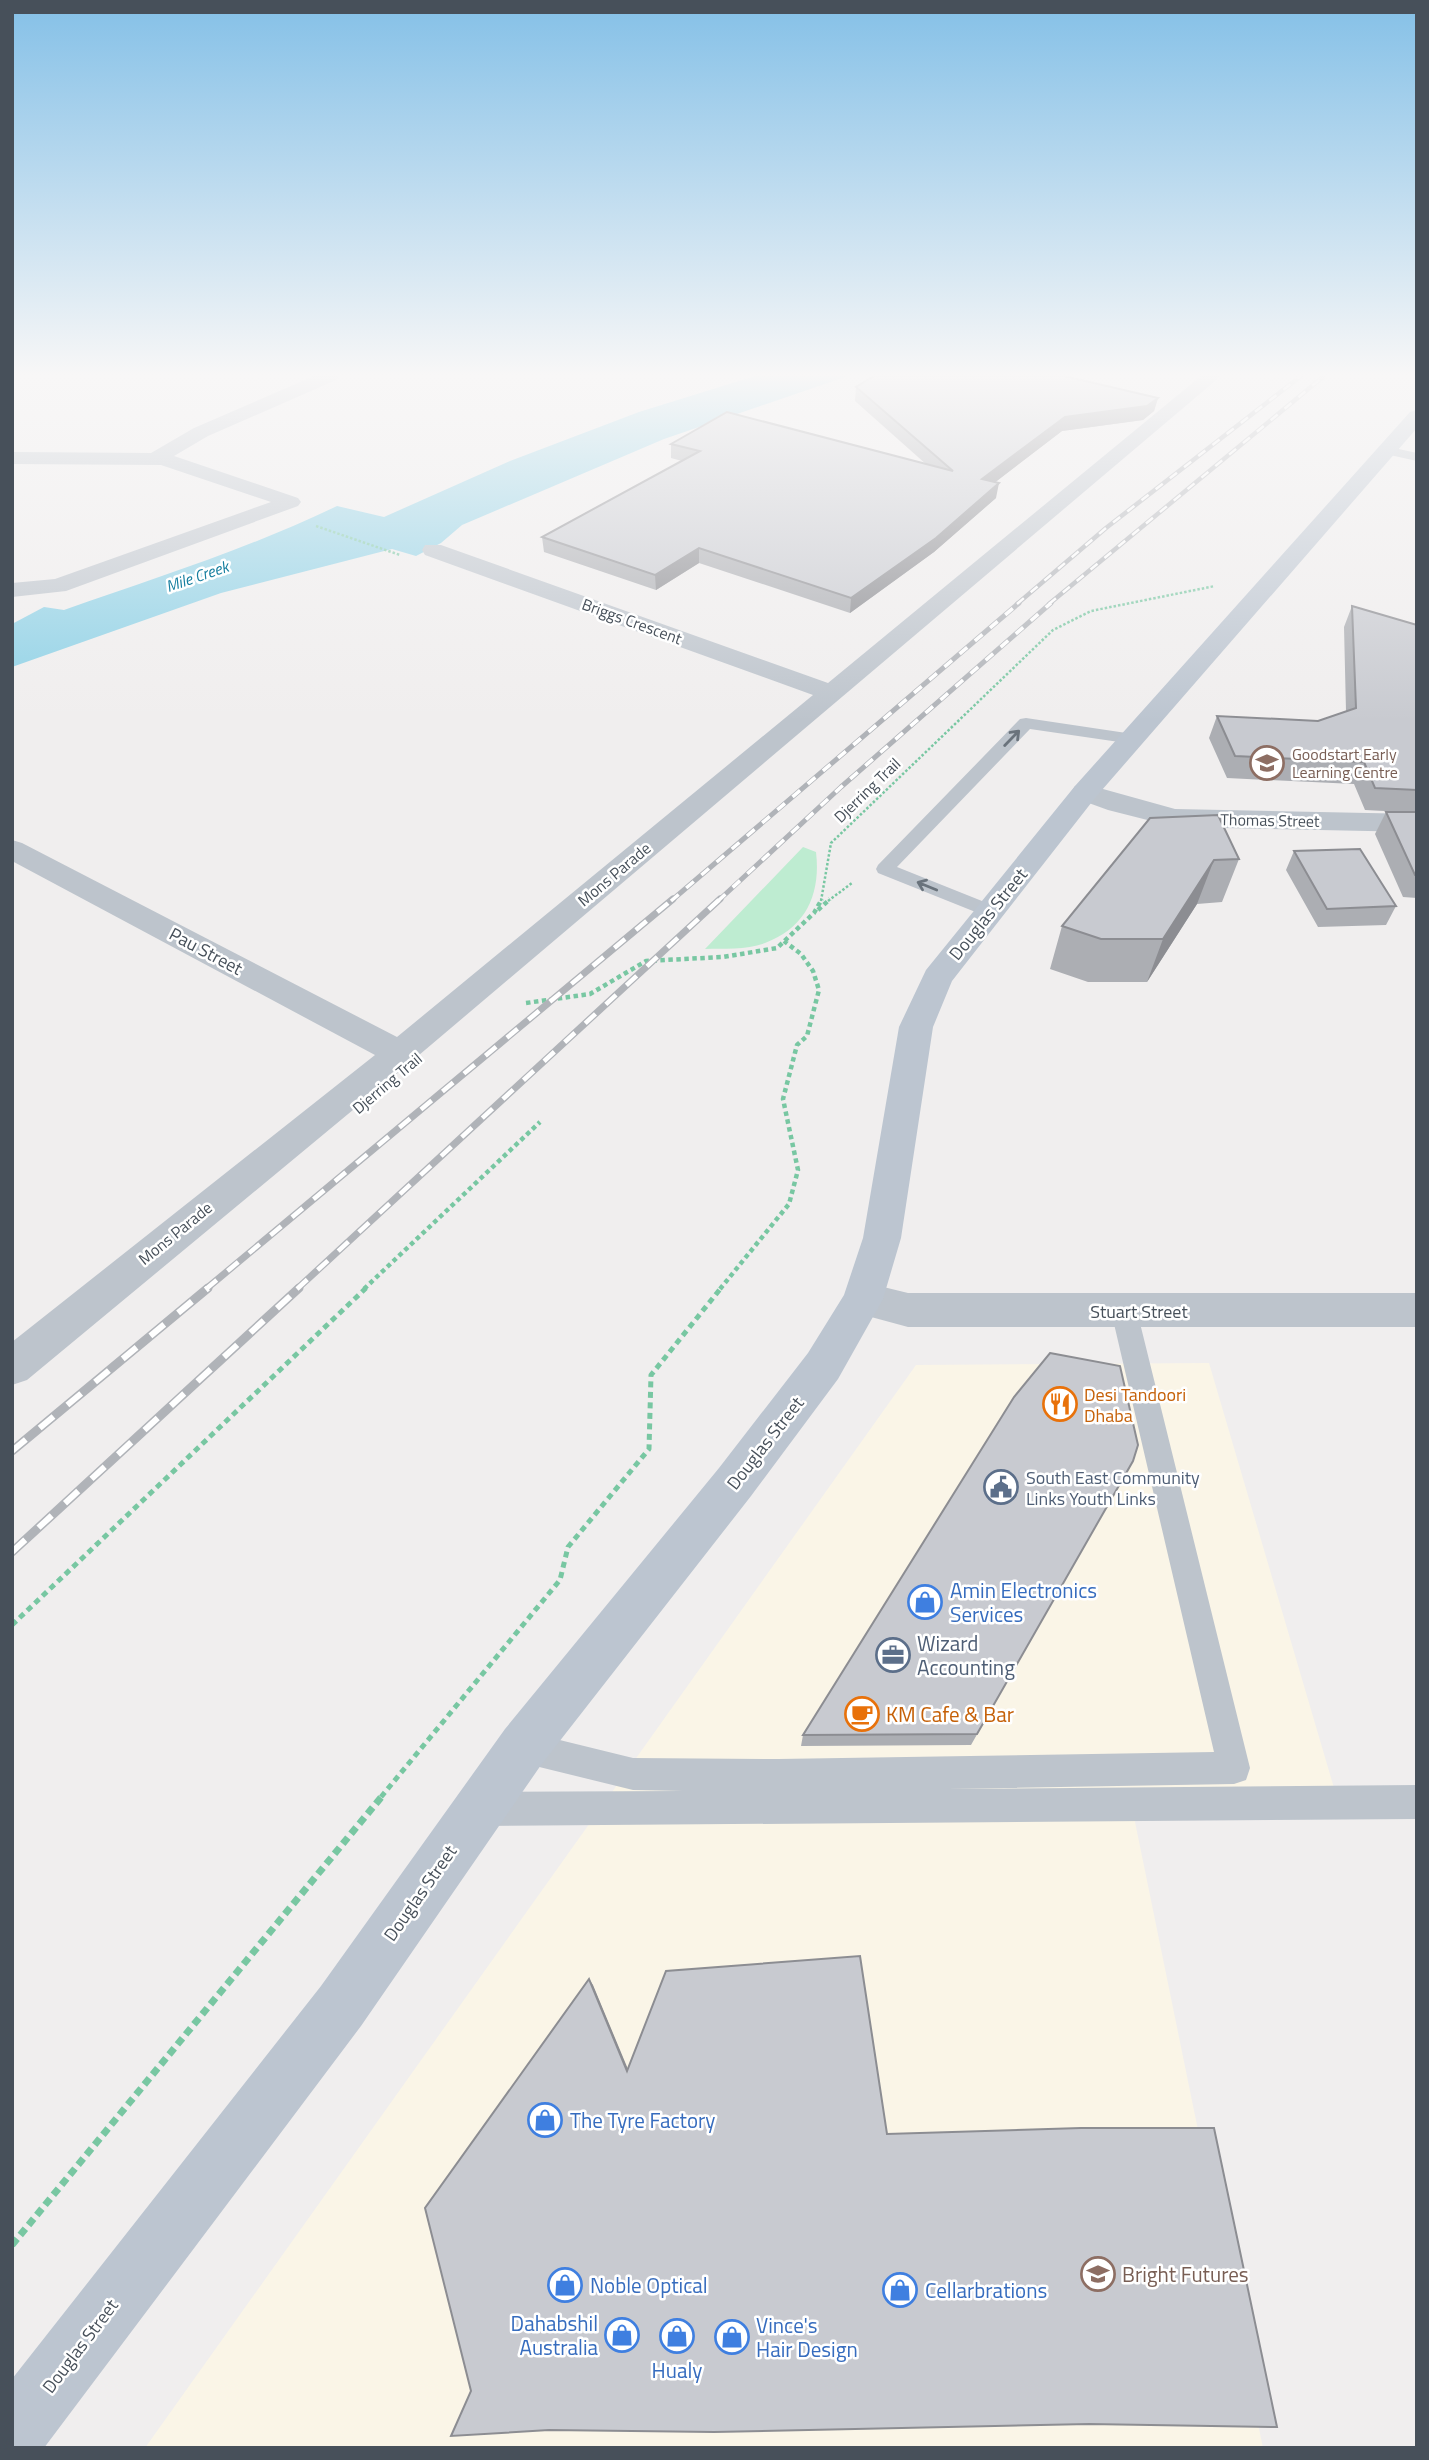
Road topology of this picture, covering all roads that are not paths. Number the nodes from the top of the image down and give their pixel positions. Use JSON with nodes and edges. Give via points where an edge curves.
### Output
{"nodes":[{"id":1,"x":244,"y":491,"type":"edge"},
{"id":2,"x":1074,"y":491,"type":"edge"},
{"id":3,"x":1366,"y":491,"type":"edge"},
{"id":4,"x":433,"y":550,"type":"dead end"},
{"id":5,"x":12,"y":590,"type":"edge"},
{"id":6,"x":831,"y":692,"type":"junction"},
{"id":7,"x":1133,"y":738,"type":"junction"},
{"id":8,"x":1086,"y":792,"type":"junction"},
{"id":9,"x":1417,"y":823,"type":"edge"},
{"id":10,"x":12,"y":849,"type":"edge"},
{"id":11,"x":990,"y":911,"type":"junction"},
{"id":12,"x":400,"y":1054,"type":"junction"},
{"id":13,"x":863,"y":1299,"type":"junction"},
{"id":14,"x":1417,"y":1310,"type":"edge"},
{"id":15,"x":1124,"y":1311,"type":"junction"},
{"id":16,"x":12,"y":1367,"type":"edge"},
{"id":17,"x":523,"y":1747,"type":"junction"},
{"id":18,"x":1417,"y":1802,"type":"edge"},
{"id":19,"x":478,"y":1809,"type":"junction"},
{"id":20,"x":12,"y":2434,"type":"edge"}],
"edges":[{"from":1,"to":5,"type":"street","via":[[305,512],[58,586]]},
{"from":2,"to":6,"type":"street","name":"Mons Parade"},
{"from":3,"to":7,"type":"main road","name":"Douglas Street"},
{"from":4,"to":6,"type":"street","name":"Briggs Crescent"},
{"from":6,"to":12,"type":"street","name":"Mons Parade"},
{"from":7,"to":8,"type":"main road","name":"Douglas Street"},
{"from":11,"to":7,"type":"lane","one_way":true,"via":[[885,869],[1026,723]]},
{"from":8,"to":9,"type":"street","name":"Thomas Street","via":[[1175,818]]},
{"from":8,"to":11,"type":"main road","name":"Douglas Street"},
{"from":10,"to":12,"type":"street","name":"Pau Street"},
{"from":11,"to":13,"type":"main road","name":"Douglas Street","via":[[937,978],[916,1027],[882,1238]]},
{"from":12,"to":16,"type":"street","name":"Mons Parade"},
{"from":13,"to":15,"type":"street","name":"Stuart Street","via":[[908,1310]]},
{"from":13,"to":17,"type":"main road","name":"Douglas Street","via":[[809,1386]]},
{"from":14,"to":15,"type":"street","name":"Stuart Street"},
{"from":15,"to":17,"type":"lane","via":[[1234,1768],[633,1774]]},
{"from":17,"to":19,"type":"main road","name":"Douglas Street"},
{"from":18,"to":19,"type":"lane"},
{"from":19,"to":20,"type":"main road","name":"Douglas Street","via":[[341,2006]]}]}
